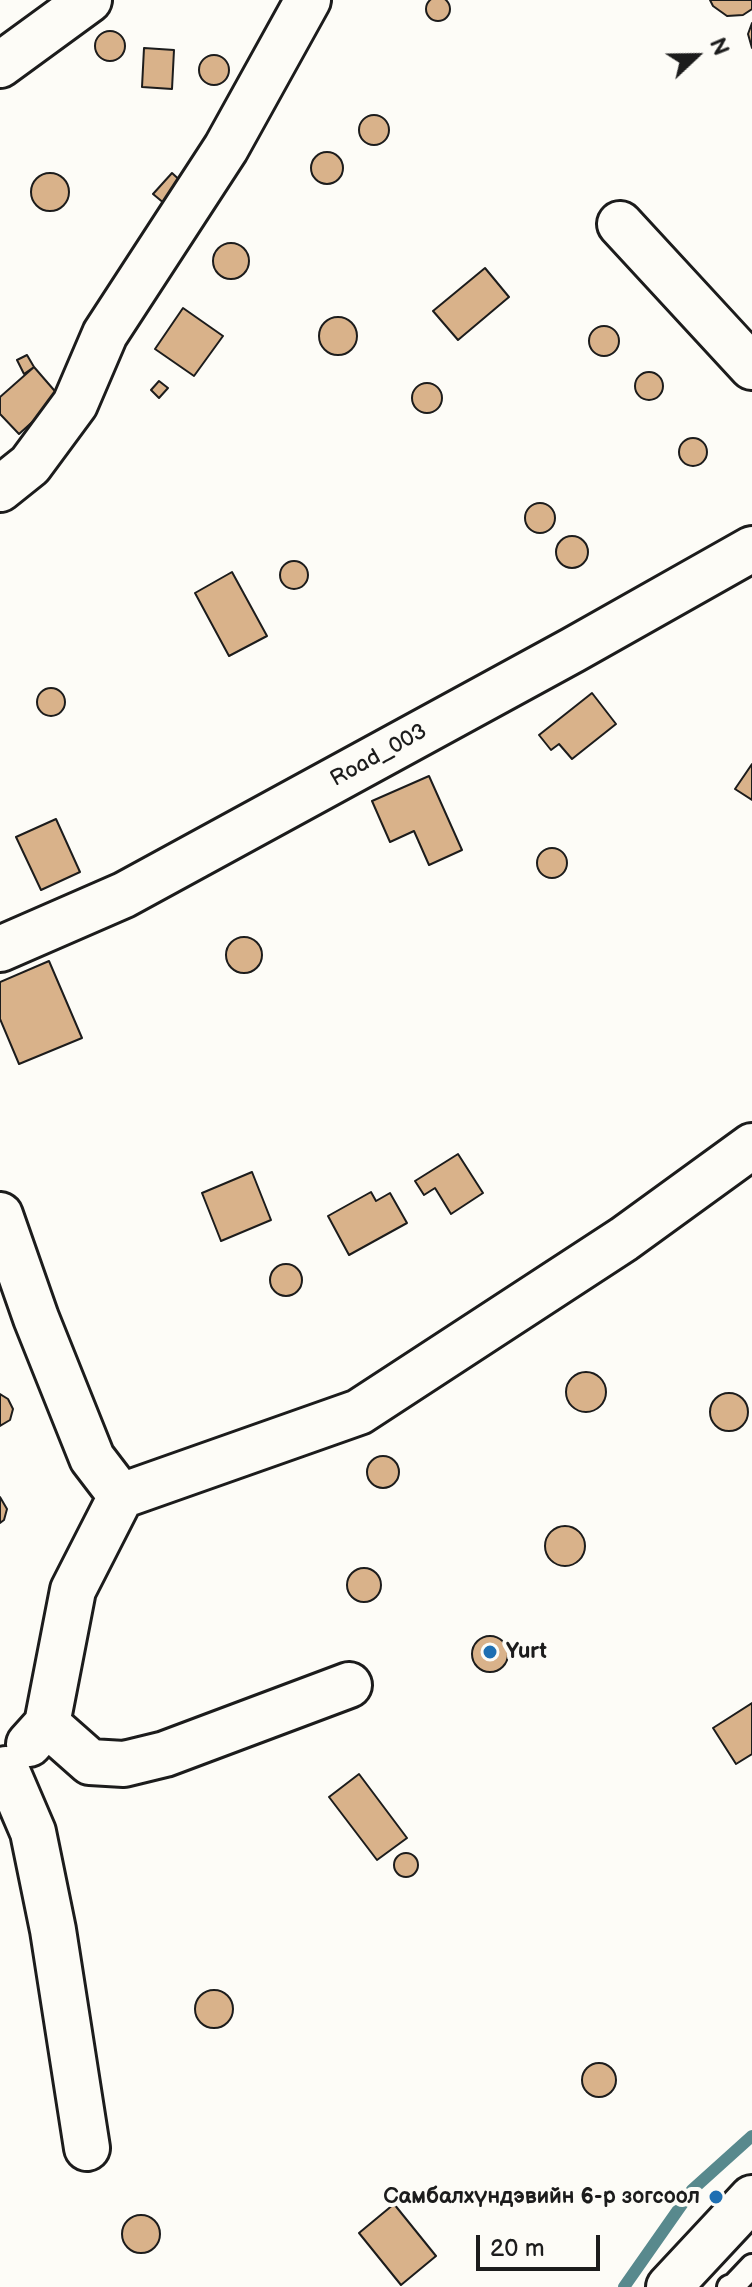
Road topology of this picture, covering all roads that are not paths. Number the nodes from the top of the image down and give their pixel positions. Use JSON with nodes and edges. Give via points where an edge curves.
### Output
{"nodes":[{"id":1,"x":89,"y":0,"type":"edge"},
{"id":2,"x":308,"y":0,"type":"edge"},
{"id":3,"x":0,"y":65,"type":"edge"},
{"id":4,"x":620,"y":224,"type":"dead end"},
{"id":5,"x":752,"y":367,"type":"edge"},
{"id":6,"x":0,"y":489,"type":"edge"},
{"id":7,"x":752,"y":549,"type":"edge"},
{"id":8,"x":0,"y":949,"type":"edge"},
{"id":9,"x":752,"y":1146,"type":"edge"},
{"id":10,"x":0,"y":1215,"type":"edge"},
{"id":11,"x":121,"y":1496,"type":"junction"},
{"id":12,"x":349,"y":1685,"type":"dead end"},
{"id":13,"x":47,"y":1724,"type":"junction"},
{"id":14,"x":3,"y":1773,"type":"edge"},
{"id":15,"x":87,"y":2148,"type":"dead end"},
{"id":16,"x":752,"y":2198,"type":"edge"},
{"id":17,"x":752,"y":2266,"type":"edge"},
{"id":18,"x":674,"y":2286,"type":"edge"},
{"id":19,"x":729,"y":2287,"type":"edge"}],
"edges":[{"from":1,"to":3,"type":"street"},
{"from":2,"to":6,"type":"street","via":[[226,148],[105,334],[75,404],[30,465]]},
{"from":4,"to":5,"type":"street"},
{"from":7,"to":8,"type":"street","name":"Road_003","via":[[124,895]]},
{"from":9,"to":11,"type":"street","via":[[624,1239],[359,1412]]},
{"from":10,"to":11,"type":"street","via":[[92,1458]]},
{"from":11,"to":13,"type":"street","via":[[73,1590]]},
{"from":12,"to":13,"type":"street","via":[[165,1754],[124,1764],[90,1762]]},
{"from":13,"to":14,"type":"street"},
{"from":14,"to":15,"type":"street","via":[[33,1832]]},
{"from":16,"to":18,"type":"street"},
{"from":17,"to":19,"type":"lane"}]}
